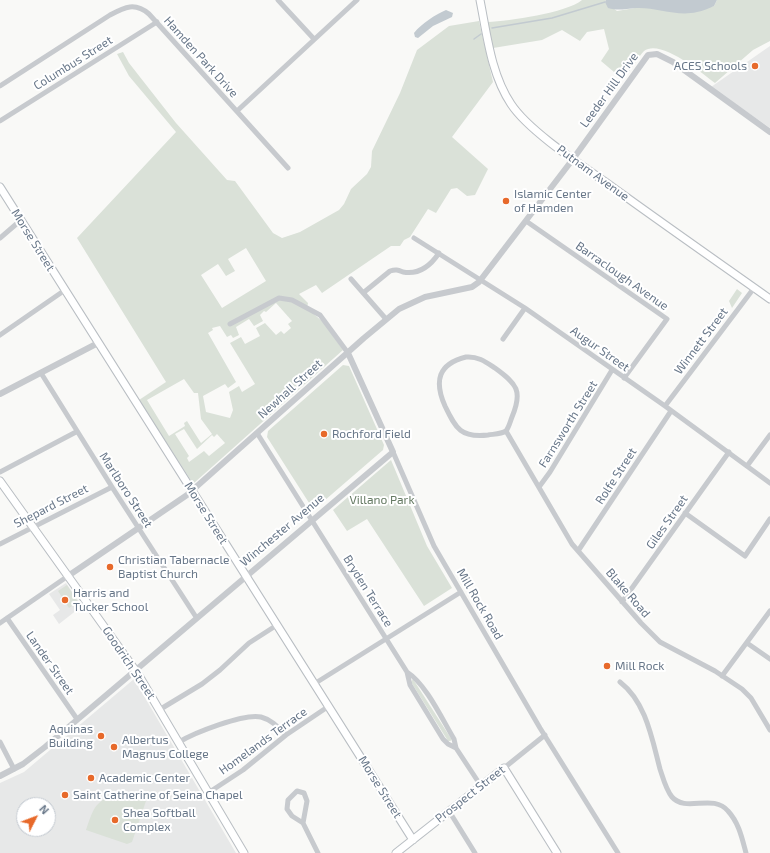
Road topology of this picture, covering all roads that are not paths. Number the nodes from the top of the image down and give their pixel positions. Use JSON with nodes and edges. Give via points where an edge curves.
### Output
{"nodes":[{"id":1,"x":278,"y":0,"type":"edge"},
{"id":2,"x":357,"y":0,"type":"edge"},
{"id":3,"x":480,"y":0,"type":"edge"},
{"id":4,"x":157,"y":22,"type":"junction"},
{"id":5,"x":314,"y":39,"type":"junction"},
{"id":6,"x":0,"y":86,"type":"edge"},
{"id":7,"x":237,"y":111,"type":"junction"},
{"id":8,"x":0,"y":121,"type":"edge"},
{"id":9,"x":770,"y":132,"type":"edge"},
{"id":10,"x":573,"y":159,"type":"junction"},
{"id":11,"x":288,"y":168,"type":"dead end"},
{"id":12,"x":0,"y":187,"type":"edge"},
{"id":13,"x":21,"y":220,"type":"junction"},
{"id":14,"x":526,"y":221,"type":"junction"},
{"id":15,"x":0,"y":238,"type":"edge"},
{"id":16,"x":414,"y":238,"type":"dead end"},
{"id":17,"x":439,"y":253,"type":"junction"},
{"id":18,"x":351,"y":279,"type":"dead end"},
{"id":19,"x":482,"y":279,"type":"junction"},
{"id":20,"x":754,"y":288,"type":"junction"},
{"id":21,"x":65,"y":290,"type":"junction"},
{"id":22,"x":364,"y":293,"type":"junction"},
{"id":23,"x":770,"y":299,"type":"edge"},
{"id":24,"x":525,"y":308,"type":"junction"},
{"id":25,"x":386,"y":319,"type":"junction"},
{"id":26,"x":230,"y":324,"type":"dead end"},
{"id":27,"x":0,"y":335,"type":"edge"},
{"id":28,"x":503,"y":339,"type":"dead end"},
{"id":29,"x":98,"y":343,"type":"junction"},
{"id":30,"x":348,"y":353,"type":"junction"},
{"id":31,"x":612,"y":370,"type":"junction"},
{"id":32,"x":41,"y":373,"type":"junction"},
{"id":33,"x":624,"y":378,"type":"junction"},
{"id":34,"x":0,"y":394,"type":"edge"},
{"id":35,"x":665,"y":406,"type":"junction"},
{"id":36,"x":671,"y":411,"type":"junction"},
{"id":37,"x":506,"y":431,"type":"junction"},
{"id":38,"x":76,"y":432,"type":"junction"},
{"id":39,"x":257,"y":433,"type":"junction"},
{"id":40,"x":770,"y":436,"type":"edge"},
{"id":41,"x":393,"y":452,"type":"junction"},
{"id":42,"x":728,"y":452,"type":"junction"},
{"id":43,"x":747,"y":466,"type":"junction"},
{"id":44,"x":0,"y":472,"type":"edge"},
{"id":45,"x":0,"y":481,"type":"edge"},
{"id":46,"x":770,"y":483,"type":"edge"},
{"id":47,"x":539,"y":486,"type":"junction"},
{"id":48,"x":112,"y":487,"type":"junction"},
{"id":49,"x":192,"y":491,"type":"junction"},
{"id":50,"x":685,"y":513,"type":"junction"},
{"id":51,"x":312,"y":519,"type":"junction"},
{"id":52,"x":770,"y":519,"type":"edge"},
{"id":53,"x":33,"y":527,"type":"junction"},
{"id":54,"x":139,"y":528,"type":"junction"},
{"id":55,"x":0,"y":544,"type":"edge"},
{"id":56,"x":578,"y":551,"type":"junction"},
{"id":57,"x":245,"y":575,"type":"junction"},
{"id":58,"x":68,"y":576,"type":"junction"},
{"id":59,"x":461,"y":592,"type":"junction"},
{"id":60,"x":622,"y":602,"type":"junction"},
{"id":61,"x":770,"y":611,"type":"edge"},
{"id":62,"x":7,"y":618,"type":"junction"},
{"id":63,"x":196,"y":618,"type":"junction"},
{"id":64,"x":0,"y":623,"type":"edge"},
{"id":65,"x":277,"y":625,"type":"junction"},
{"id":66,"x":386,"y":639,"type":"junction"},
{"id":67,"x":747,"y":643,"type":"junction"},
{"id":68,"x":770,"y":659,"type":"edge"},
{"id":69,"x":135,"y":669,"type":"junction"},
{"id":70,"x":407,"y":672,"type":"junction"},
{"id":71,"x":722,"y":676,"type":"junction"},
{"id":72,"x":620,"y":682,"type":"dead end"},
{"id":73,"x":314,"y":684,"type":"junction"},
{"id":74,"x":329,"y":706,"type":"junction"},
{"id":75,"x":159,"y":710,"type":"junction"},
{"id":76,"x":78,"y":719,"type":"junction"},
{"id":77,"x":770,"y":730,"type":"edge"},
{"id":78,"x":286,"y":735,"type":"junction"},
{"id":79,"x":545,"y":735,"type":"junction"},
{"id":80,"x":0,"y":742,"type":"edge"},
{"id":81,"x":179,"y":742,"type":"junction"},
{"id":82,"x":456,"y":748,"type":"junction"},
{"id":83,"x":504,"y":768,"type":"junction"},
{"id":84,"x":14,"y":769,"type":"junction"},
{"id":85,"x":0,"y":776,"type":"edge"},
{"id":86,"x":481,"y":786,"type":"junction"},
{"id":87,"x":208,"y":792,"type":"junction"},
{"id":88,"x":449,"y":811,"type":"junction"},
{"id":89,"x":303,"y":824,"type":"junction"},
{"id":90,"x":413,"y":840,"type":"junction"},
{"id":91,"x":244,"y":853,"type":"edge"},
{"id":92,"x":318,"y":853,"type":"edge"},
{"id":93,"x":396,"y":853,"type":"edge"},
{"id":94,"x":475,"y":853,"type":"edge"},
{"id":95,"x":557,"y":853,"type":"edge"},
{"id":96,"x":618,"y":853,"type":"edge"},
{"id":97,"x":746,"y":853,"type":"edge"}],
"edges":[{"from":1,"to":5,"type":"street"},
{"from":2,"to":5,"type":"street","name":"Hamden Park Drive"},
{"from":3,"to":10,"type":"main road","name":"Putnam Avenue","via":[[493,63],[499,83],[511,105],[527,122]]},
{"from":4,"to":6,"type":"street","name":"Hamden Park Drive","via":[[138,6],[124,8]]},
{"from":4,"to":7,"type":"street","name":"Hamden Park Drive"},
{"from":4,"to":8,"type":"street","name":"Columbus Street"},
{"from":5,"to":7,"type":"street","name":"Hamden Park Drive"},
{"from":7,"to":11,"type":"street"},
{"from":9,"to":10,"type":"street","name":"Leeder Hill Drive","via":[[673,62],[652,54],[644,59]]},
{"from":10,"to":14,"type":"street","name":"Newhall Street"},
{"from":10,"to":20,"type":"main road","name":"Putnam Avenue"},
{"from":12,"to":13,"type":"main road","name":"Morse Street"},
{"from":13,"to":15,"type":"street"},
{"from":13,"to":21,"type":"main road","name":"Morse Street"},
{"from":14,"to":19,"type":"street","name":"Newhall Street"},
{"from":14,"to":33,"type":"street","name":"Barraclough Avenue","via":[[667,319]]},
{"from":16,"to":17,"type":"street","name":"Augur Street"},
{"from":17,"to":19,"type":"street","name":"Augur Street"},
{"from":17,"to":22,"type":"street","via":[[428,267],[406,272],[394,269]]},
{"from":18,"to":22,"type":"street"},
{"from":19,"to":24,"type":"street","name":"Augur Street"},
{"from":19,"to":25,"type":"street","name":"Newhall Street","via":[[472,287],[415,300]]},
{"from":20,"to":23,"type":"main road","name":"Putnam Avenue"},
{"from":20,"to":35,"type":"street","name":"Winnett Street"},
{"from":21,"to":27,"type":"street"},
{"from":21,"to":29,"type":"main road","name":"Morse Street"},
{"from":22,"to":25,"type":"street"},
{"from":24,"to":28,"type":"street"},
{"from":24,"to":31,"type":"street","name":"Augur Street"},
{"from":25,"to":30,"type":"street","name":"Newhall Street"},
{"from":26,"to":30,"type":"street","via":[[279,298],[292,300],[320,315]]},
{"from":29,"to":32,"type":"street"},
{"from":29,"to":49,"type":"main road","name":"Morse Street"},
{"from":30,"to":39,"type":"street","name":"Newhall Street"},
{"from":30,"to":41,"type":"street","name":"Mill Rock Road"},
{"from":31,"to":33,"type":"street","name":"Augur Street"},
{"from":31,"to":47,"type":"street","name":"Farnsworth Street","via":[[543,484]]},
{"from":32,"to":34,"type":"street"},
{"from":32,"to":38,"type":"street","name":"Marlboro Street"},
{"from":33,"to":35,"type":"street","name":"Augur Street"},
{"from":35,"to":36,"type":"street","name":"Augur Street"},
{"from":36,"to":42,"type":"street","name":"Augur Street"},
{"from":36,"to":56,"type":"street","name":"Rolfe Street"},
{"from":37,"to":37,"type":"street","via":[[473,436],[457,429],[439,390],[439,382],[445,368],[462,358],[476,357],[510,379],[516,387],[518,398]]},
{"from":37,"to":47,"type":"street","name":"Blake Road"},
{"from":38,"to":44,"type":"street"},
{"from":38,"to":48,"type":"street","name":"Marlboro Street"},
{"from":39,"to":49,"type":"street","name":"Newhall Street"},
{"from":39,"to":51,"type":"street","name":"Bryden Terrace"},
{"from":40,"to":43,"type":"street"},
{"from":41,"to":51,"type":"street","name":"Winchester Avenue"},
{"from":41,"to":59,"type":"street","name":"Mill Rock Road","via":[[434,546]]},
{"from":42,"to":43,"type":"street","name":"Augur Street"},
{"from":42,"to":50,"type":"street","name":"Giles Street"},
{"from":43,"to":46,"type":"street","name":"Augur Street"},
{"from":45,"to":53,"type":"main road","name":"Goodrich Street"},
{"from":47,"to":56,"type":"street","name":"Blake Road"},
{"from":48,"to":53,"type":"street","name":"Shepard Street"},
{"from":48,"to":54,"type":"street","name":"Marlboro Street"},
{"from":49,"to":54,"type":"street","name":"Newhall Street"},
{"from":49,"to":57,"type":"main road","name":"Morse Street"},
{"from":50,"to":52,"type":"street","via":[[745,556]]},
{"from":50,"to":60,"type":"street","name":"Giles Street"},
{"from":51,"to":57,"type":"street","name":"Winchester Avenue"},
{"from":51,"to":66,"type":"street","name":"Bryden Terrace"},
{"from":53,"to":55,"type":"street","name":"Shepard Street"},
{"from":53,"to":58,"type":"main road","name":"Goodrich Street"},
{"from":54,"to":58,"type":"street","name":"Newhall Street"},
{"from":54,"to":63,"type":"street","name":"Marlboro Street"},
{"from":56,"to":60,"type":"street","name":"Blake Road"},
{"from":57,"to":63,"type":"street","name":"Winchester Avenue"},
{"from":57,"to":65,"type":"main road","name":"Morse Street"},
{"from":58,"to":62,"type":"street","name":"Newhall Street"},
{"from":58,"to":69,"type":"main road","name":"Goodrich Street"},
{"from":59,"to":66,"type":"street"},
{"from":59,"to":79,"type":"street","name":"Mill Rock Road"},
{"from":60,"to":71,"type":"street","name":"Blake Road","via":[[657,639]]},
{"from":61,"to":67,"type":"street"},
{"from":62,"to":64,"type":"street","name":"Newhall Street"},
{"from":62,"to":76,"type":"street","name":"Lander Street"},
{"from":63,"to":69,"type":"street","name":"Winchester Avenue"},
{"from":65,"to":73,"type":"main road","name":"Morse Street"},
{"from":65,"to":75,"type":"street","via":[[249,643],[202,684]]},
{"from":66,"to":70,"type":"street","name":"Bryden Terrace"},
{"from":66,"to":73,"type":"street"},
{"from":67,"to":68,"type":"street"},
{"from":67,"to":71,"type":"street"},
{"from":69,"to":75,"type":"main road","name":"Goodrich Street"},
{"from":69,"to":76,"type":"street","name":"Winchester Avenue"},
{"from":70,"to":82,"type":"street","name":"Bryden Terrace","via":[[424,690],[454,739]]},
{"from":70,"to":82,"type":"street","name":"Bryden Terrace","via":[[410,686],[443,739]]},
{"from":71,"to":77,"type":"street","name":"Blake Road","via":[[748,694]]},
{"from":72,"to":97,"type":"street","via":[[627,688],[650,726],[662,775],[670,794],[680,802],[710,802],[728,810],[740,832]]},
{"from":73,"to":74,"type":"main road","name":"Morse Street"},
{"from":74,"to":78,"type":"street","name":"Homelands Terrace"},
{"from":74,"to":90,"type":"main road","name":"Morse Street"},
{"from":75,"to":81,"type":"main road","name":"Goodrich Street"},
{"from":76,"to":84,"type":"street","name":"Winchester Avenue"},
{"from":78,"to":81,"type":"street","via":[[270,721],[251,717],[232,721]]},
{"from":78,"to":87,"type":"street","name":"Homelands Terrace","via":[[243,770]]},
{"from":79,"to":83,"type":"street","name":"Prospect Street"},
{"from":79,"to":96,"type":"street","name":"Mill Rock Road"},
{"from":80,"to":84,"type":"street"},
{"from":81,"to":87,"type":"main road","name":"Goodrich Street"},
{"from":82,"to":86,"type":"street","name":"Bryden Terrace"},
{"from":83,"to":86,"type":"main road","name":"Prospect Street"},
{"from":83,"to":95,"type":"main road"},
{"from":84,"to":85,"type":"street","name":"Winchester Avenue"},
{"from":86,"to":88,"type":"main road","name":"Prospect Street"},
{"from":87,"to":91,"type":"main road","name":"Goodrich Street"},
{"from":88,"to":90,"type":"main road","name":"Prospect Street"},
{"from":88,"to":94,"type":"street"},
{"from":89,"to":89,"type":"street","via":[[306,799],[304,793],[299,791],[290,797],[287,809]]},
{"from":89,"to":92,"type":"street"},
{"from":90,"to":93,"type":"main road","name":"Prospect Street"}]}
